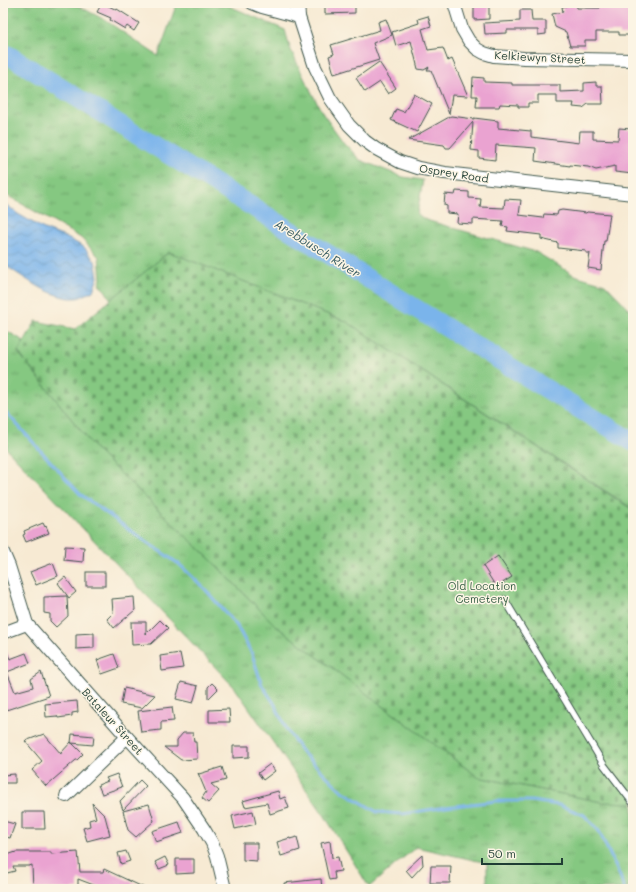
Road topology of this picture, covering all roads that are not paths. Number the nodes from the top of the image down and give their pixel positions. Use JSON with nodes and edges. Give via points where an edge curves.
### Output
{"nodes":[{"id":1,"x":252,"y":3,"type":"edge"},
{"id":2,"x":298,"y":3,"type":"edge"},
{"id":3,"x":454,"y":3,"type":"edge"},
{"id":4,"x":299,"y":17,"type":"junction"},
{"id":5,"x":633,"y":60,"type":"edge"},
{"id":6,"x":633,"y":194,"type":"edge"},
{"id":7,"x":3,"y":552,"type":"edge"},
{"id":8,"x":505,"y":600,"type":"dead end"},
{"id":9,"x":27,"y":624,"type":"junction"},
{"id":10,"x":3,"y":633,"type":"edge"},
{"id":11,"x":127,"y":737,"type":"junction"},
{"id":12,"x":66,"y":796,"type":"dead end"},
{"id":13,"x":633,"y":803,"type":"edge"},
{"id":14,"x":224,"y":889,"type":"edge"}],
"edges":[{"from":1,"to":4,"type":"street"},
{"from":2,"to":4,"type":"street","name":"Osprey Road"},
{"from":3,"to":5,"type":"street","name":"Kelkiewyn Street","via":[[462,29],[469,41],[484,53],[524,58]]},
{"from":4,"to":6,"type":"street","name":"Osprey Road","via":[[315,67],[330,98],[349,125],[365,141],[400,162],[445,173]]},
{"from":7,"to":9,"type":"street","name":"Bataleur Street"},
{"from":8,"to":13,"type":"lane","via":[[604,766]]},
{"from":9,"to":10,"type":"street"},
{"from":9,"to":11,"type":"street","name":"Bataleur Street"},
{"from":11,"to":12,"type":"street"},
{"from":11,"to":14,"type":"street","name":"Bataleur Street","via":[[183,798],[204,829],[217,856]]}]}
